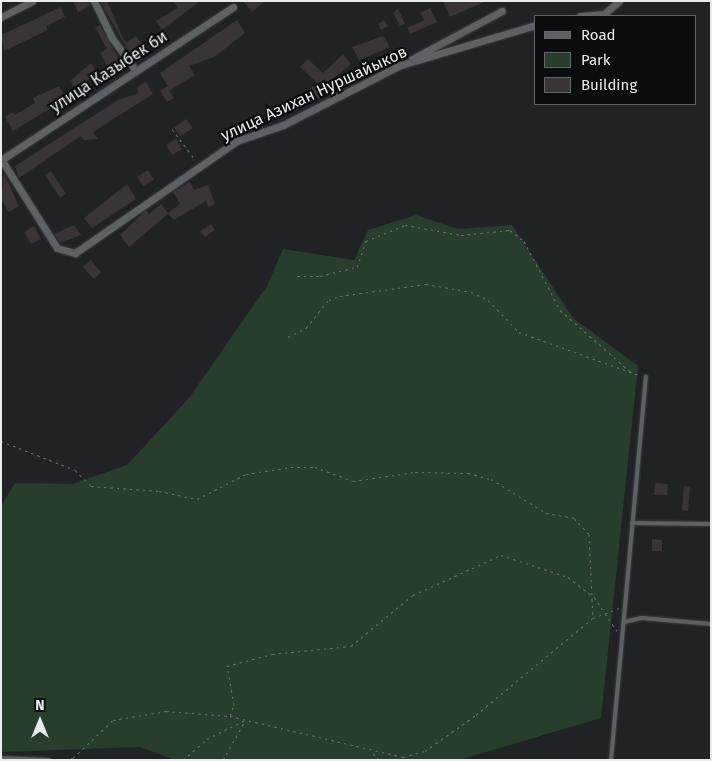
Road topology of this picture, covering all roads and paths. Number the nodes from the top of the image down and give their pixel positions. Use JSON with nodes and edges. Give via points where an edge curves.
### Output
{"nodes":[{"id":1,"x":32,"y":1,"type":"edge"},
{"id":2,"x":94,"y":1,"type":"edge"},
{"id":3,"x":619,"y":1,"type":"edge"},
{"id":4,"x":233,"y":8,"type":"dead end"},
{"id":5,"x":502,"y":11,"type":"dead end"},
{"id":6,"x":592,"y":15,"type":"edge"},
{"id":7,"x":1,"y":17,"type":"edge"},
{"id":8,"x":534,"y":26,"type":"edge"},
{"id":9,"x":401,"y":65,"type":"junction"},
{"id":10,"x":136,"y":71,"type":"junction"},
{"id":11,"x":172,"y":129,"type":"dead end"},
{"id":12,"x":1,"y":160,"type":"edge"},
{"id":13,"x":199,"y":167,"type":"junction"},
{"id":14,"x":297,"y":276,"type":"dead end"},
{"id":15,"x":288,"y":337,"type":"dead end"},
{"id":16,"x":633,"y":374,"type":"junction"},
{"id":17,"x":646,"y":377,"type":"joint"},
{"id":18,"x":1,"y":441,"type":"edge"},
{"id":19,"x":632,"y":522,"type":"junction"},
{"id":20,"x":711,"y":524,"type":"edge"},
{"id":21,"x":594,"y":597,"type":"junction"},
{"id":22,"x":625,"y":608,"type":"junction"},
{"id":23,"x":604,"y":610,"type":"junction"},
{"id":24,"x":593,"y":618,"type":"junction"},
{"id":25,"x":624,"y":622,"type":"junction"},
{"id":26,"x":711,"y":624,"type":"edge"},
{"id":27,"x":622,"y":641,"type":"junction"},
{"id":28,"x":230,"y":716,"type":"junction"},
{"id":29,"x":245,"y":720,"type":"junction"},
{"id":30,"x":373,"y":752,"type":"junction"},
{"id":31,"x":1,"y":758,"type":"edge"},
{"id":32,"x":49,"y":760,"type":"edge"},
{"id":33,"x":65,"y":760,"type":"edge"},
{"id":34,"x":183,"y":760,"type":"edge"},
{"id":35,"x":222,"y":760,"type":"edge"},
{"id":36,"x":379,"y":760,"type":"edge"},
{"id":37,"x":611,"y":760,"type":"edge"}],
"edges":[{"from":1,"to":7,"type":"street"},
{"from":2,"to":10,"type":"street","via":[[112,38]]},
{"from":3,"to":6,"type":"street","via":[[604,14]]},
{"from":4,"to":10,"type":"street","name":"улица Казыбек би"},
{"from":5,"to":9,"type":"street"},
{"from":8,"to":9,"type":"street","name":"улица Азихан Нуршайыков"},
{"from":9,"to":13,"type":"street","name":"улица Азихан Нуршайыков","via":[[283,125],[237,141]]},
{"from":10,"to":12,"type":"street","name":"улица Казыбек би"},
{"from":11,"to":13,"type":"path"},
{"from":12,"to":13,"type":"street","name":"улица Азихан Нуршайыков","via":[[63,253],[75,253]]},
{"from":14,"to":16,"type":"path","via":[[320,276],[357,268],[366,241],[405,225],[461,235],[510,230],[524,241],[560,310]]},
{"from":15,"to":16,"type":"path","via":[[306,328],[330,300],[340,296],[426,284],[471,292],[488,300],[519,332]]},
{"from":16,"to":17,"type":"path"},
{"from":17,"to":19,"type":"lane"},
{"from":18,"to":21,"type":"path","via":[[74,470],[90,486],[159,491],[197,500],[246,474],[291,467],[315,467],[352,481],[415,472],[468,473],[509,486],[546,513],[580,522],[593,549]]},
{"from":19,"to":20,"type":"lane"},
{"from":19,"to":22,"type":"lane"},
{"from":21,"to":23,"type":"path"},
{"from":21,"to":24,"type":"path"},
{"from":21,"to":28,"type":"path","via":[[568,577],[515,557],[488,559],[413,595],[351,646],[272,654],[227,666],[234,705]]},
{"from":22,"to":23,"type":"path"},
{"from":22,"to":25,"type":"lane"},
{"from":23,"to":24,"type":"path"},
{"from":23,"to":27,"type":"path"},
{"from":24,"to":30,"type":"path","via":[[476,715],[425,751],[403,757]]},
{"from":25,"to":26,"type":"lane","via":[[642,618]]},
{"from":25,"to":27,"type":"lane"},
{"from":27,"to":37,"type":"lane"},
{"from":28,"to":29,"type":"path"},
{"from":28,"to":33,"type":"path","via":[[166,711],[113,720],[73,758]]},
{"from":29,"to":30,"type":"path","via":[[318,733]]},
{"from":29,"to":34,"type":"path","via":[[207,739]]},
{"from":29,"to":35,"type":"path"},
{"from":30,"to":36,"type":"path"},
{"from":31,"to":32,"type":"lane"}]}
